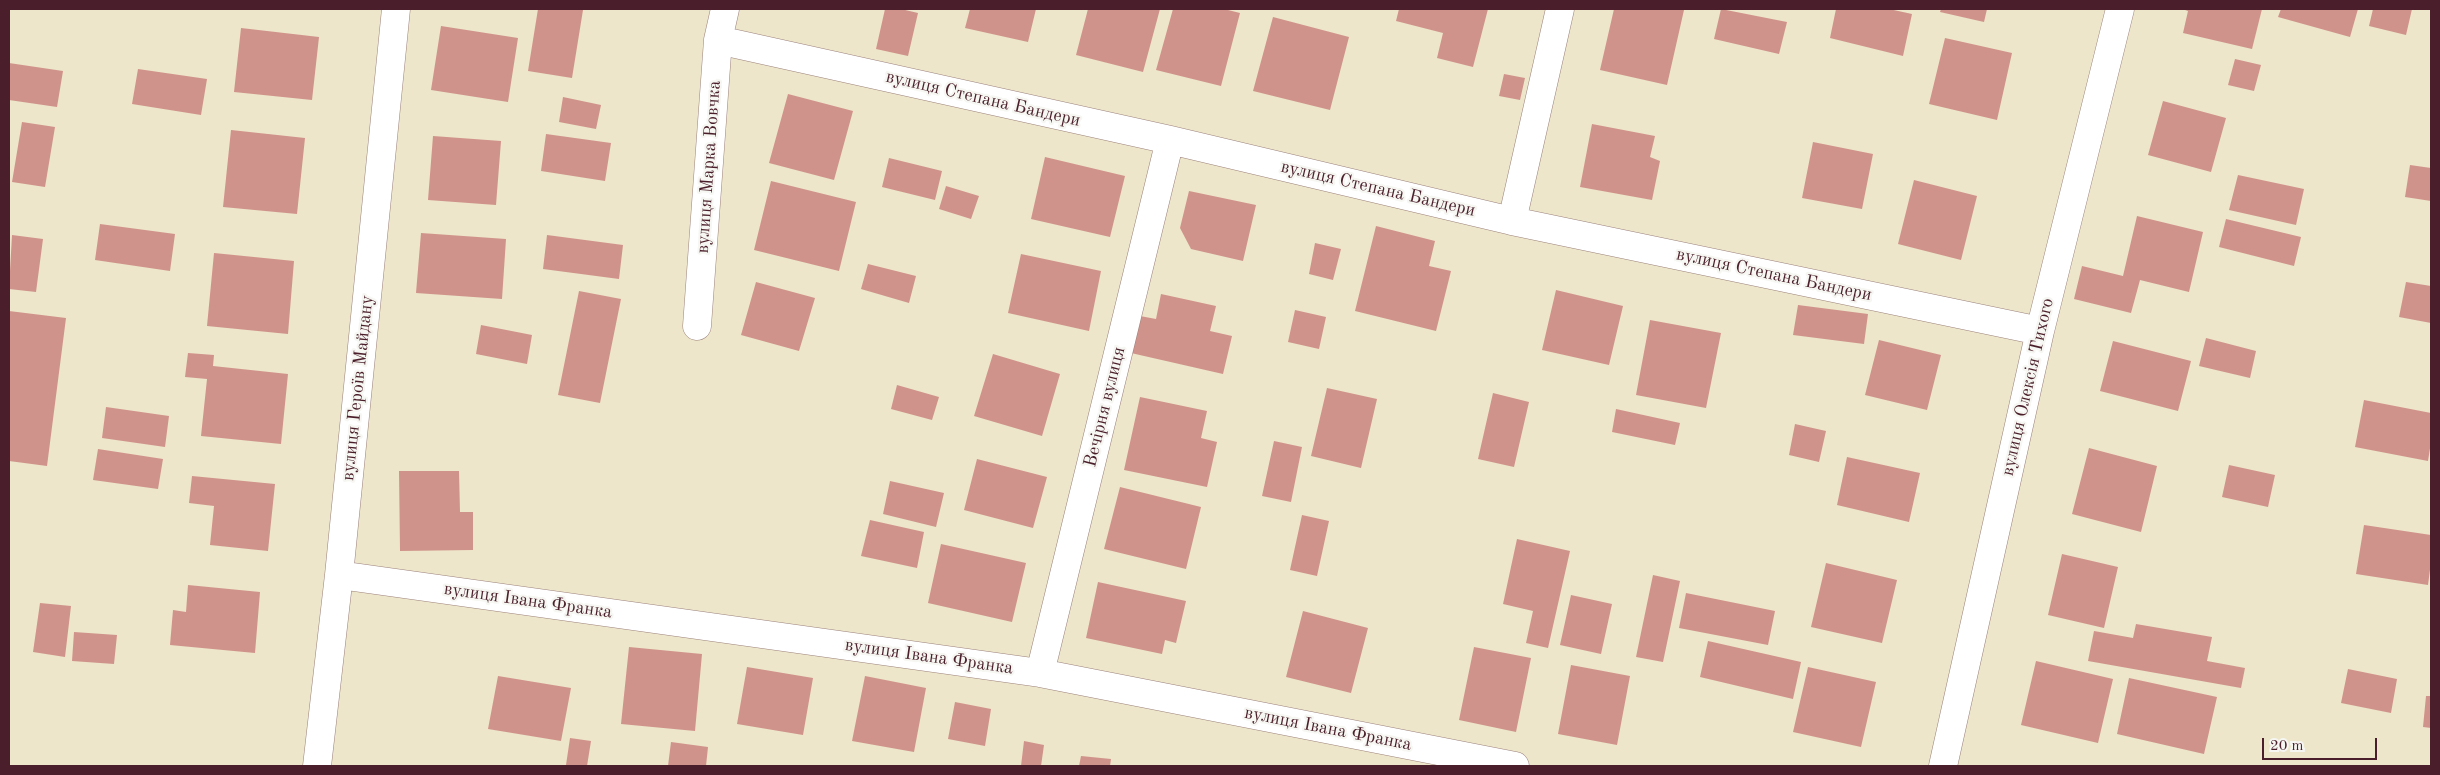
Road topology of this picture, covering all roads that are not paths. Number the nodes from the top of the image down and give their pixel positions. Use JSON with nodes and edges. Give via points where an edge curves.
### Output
{"nodes":[{"id":1,"x":396,"y":9,"type":"edge"},
{"id":2,"x":724,"y":9,"type":"edge"},
{"id":3,"x":1560,"y":9,"type":"edge"},
{"id":4,"x":2120,"y":9,"type":"edge"},
{"id":5,"x":718,"y":40,"type":"junction"},
{"id":6,"x":1170,"y":140,"type":"junction"},
{"id":7,"x":1512,"y":221,"type":"junction"},
{"id":8,"x":697,"y":326,"type":"dead end"},
{"id":9,"x":2040,"y":331,"type":"junction"},
{"id":10,"x":339,"y":575,"type":"junction"},
{"id":11,"x":1040,"y":673,"type":"junction"},
{"id":12,"x":317,"y":766,"type":"edge"},
{"id":13,"x":1515,"y":766,"type":"edge"},
{"id":14,"x":1943,"y":766,"type":"edge"}],
"edges":[{"from":1,"to":10,"type":"street","name":"вулиця Героїв Майдану"},
{"from":2,"to":5,"type":"street","name":"вулиця Марка Вовчка"},
{"from":3,"to":7,"type":"street"},
{"from":4,"to":9,"type":"street","name":"вулиця Олексія Тихого"},
{"from":5,"to":6,"type":"street","name":"вулиця Степана Бандери"},
{"from":5,"to":8,"type":"street","name":"вулиця Марка Вовчка"},
{"from":6,"to":7,"type":"street","name":"вулиця Степана Бандери"},
{"from":6,"to":11,"type":"street","name":"Вечірня вулиця"},
{"from":7,"to":9,"type":"street","name":"вулиця Степана Бандери"},
{"from":9,"to":14,"type":"street","name":"вулиця Олексія Тихого"},
{"from":10,"to":11,"type":"street","name":"вулиця Івана Франка"},
{"from":10,"to":12,"type":"street","name":"вулиця Героїв Майдану"},
{"from":11,"to":13,"type":"street","name":"вулиця Івана Франка"}]}
